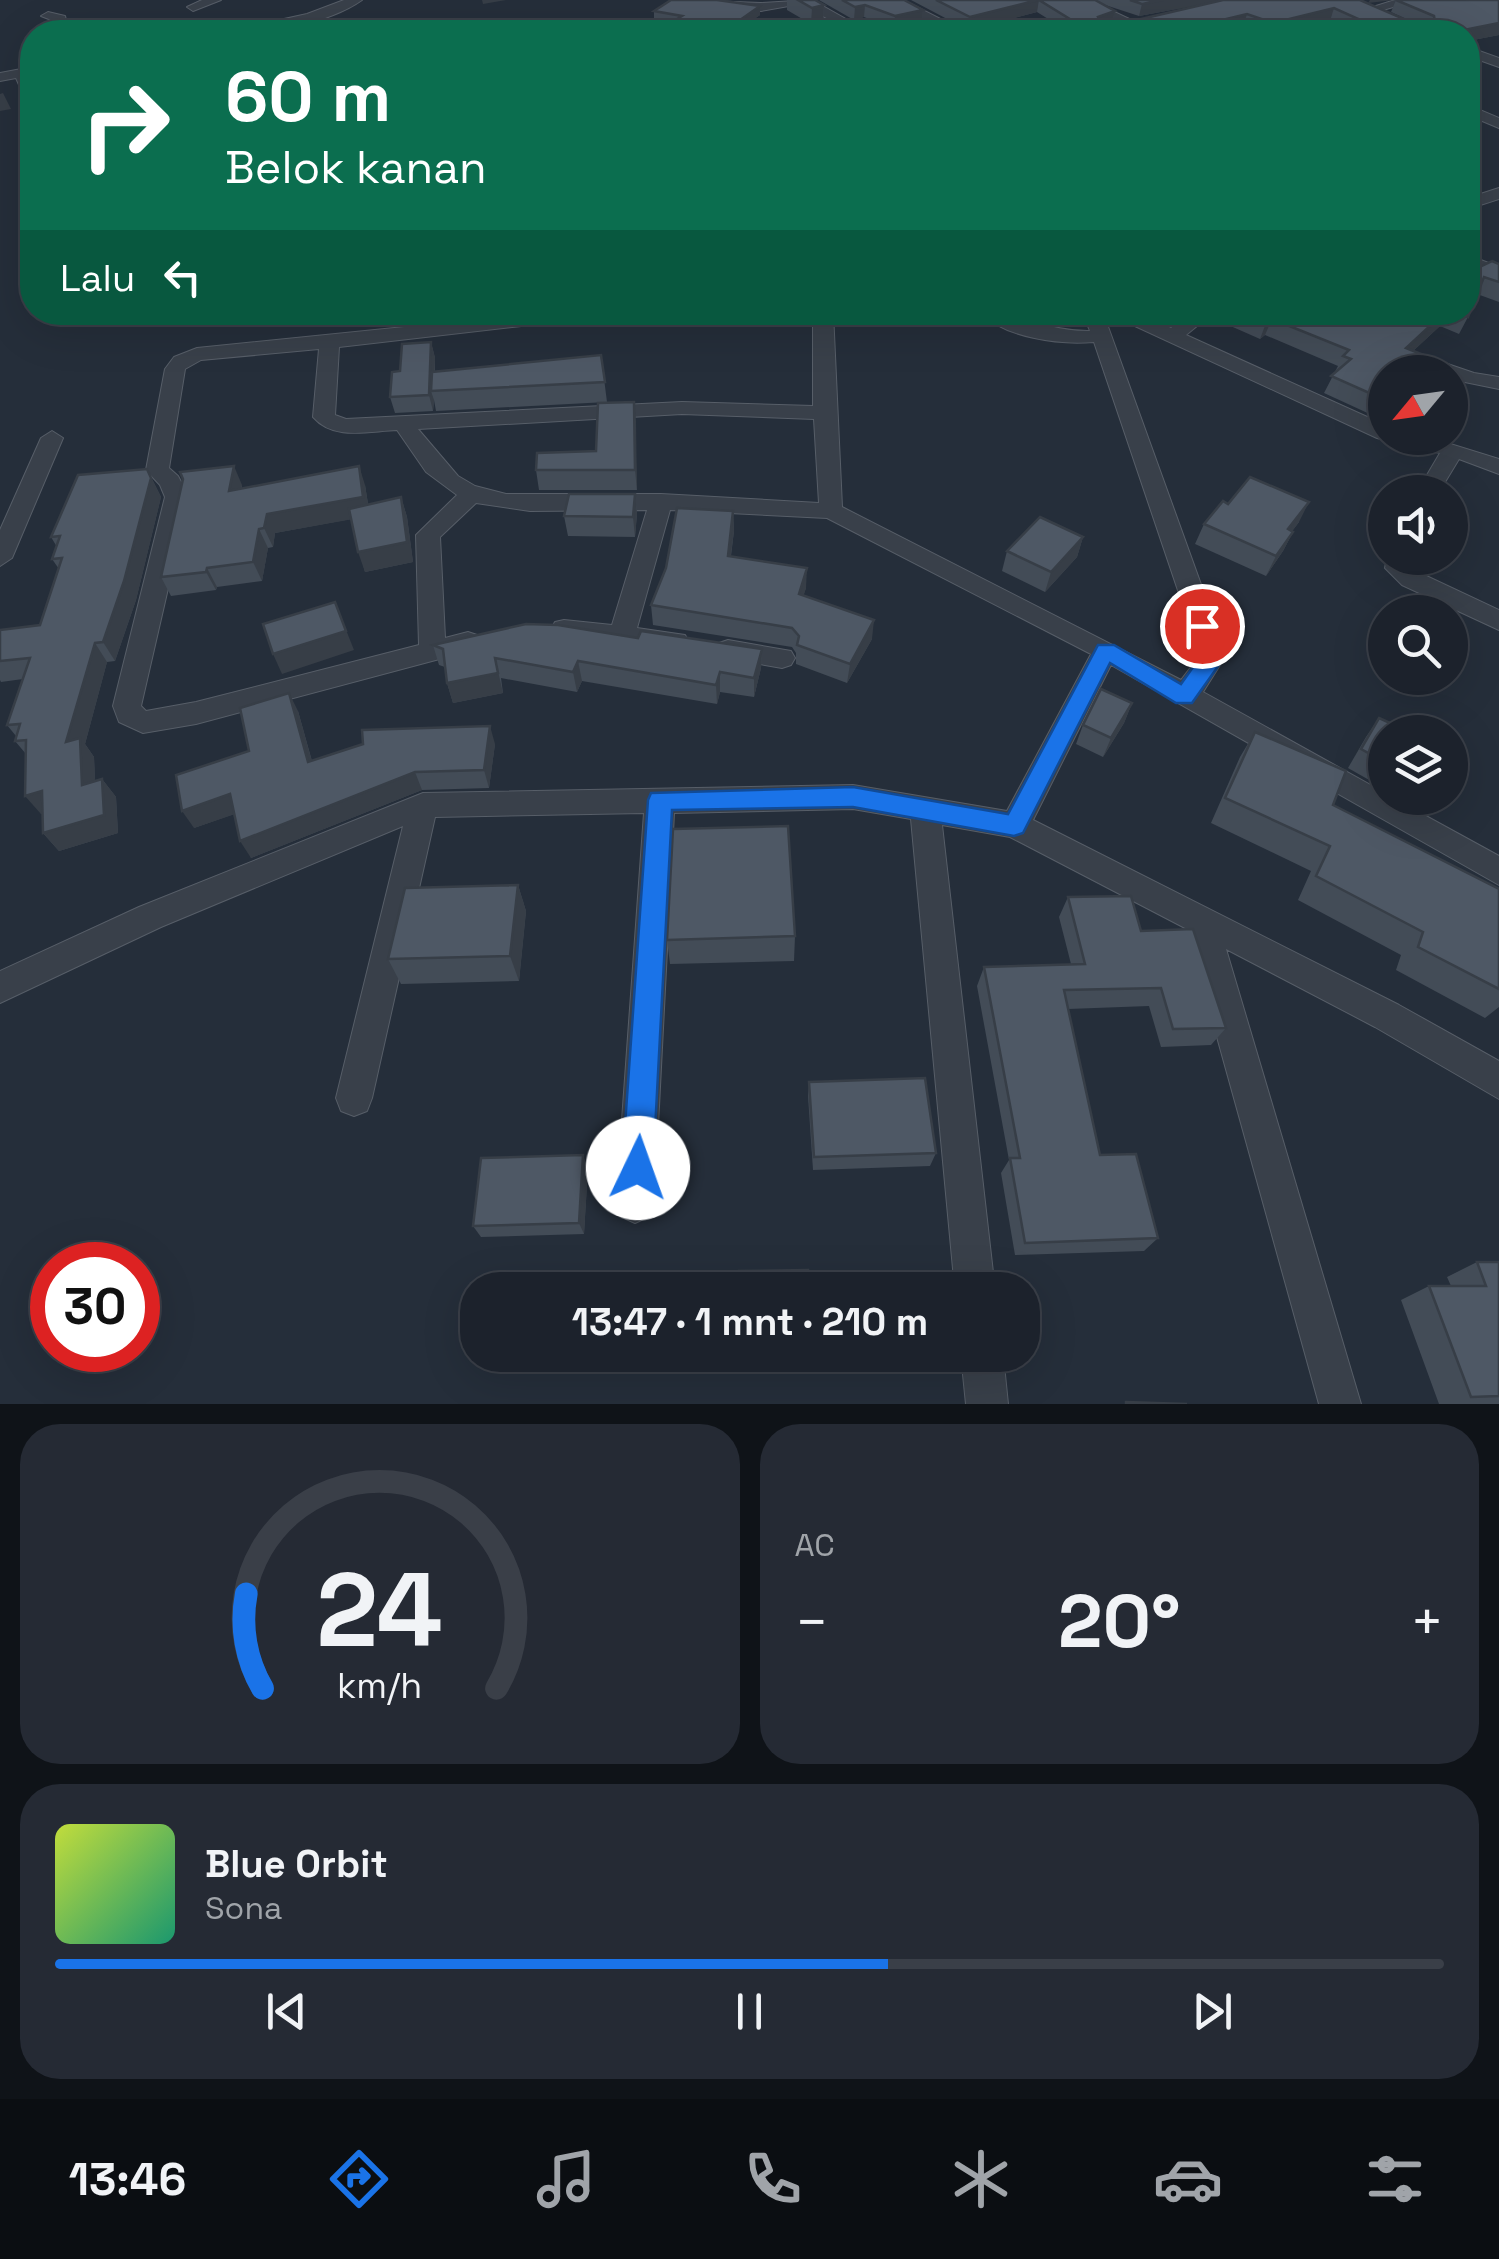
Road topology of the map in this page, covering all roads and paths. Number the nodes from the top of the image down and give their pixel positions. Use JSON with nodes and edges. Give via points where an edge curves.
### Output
{"nodes":[{"id":1,"x":215,"y":0,"type":"edge"},
{"id":2,"x":298,"y":0,"type":"edge"},
{"id":3,"x":356,"y":0,"type":"edge"},
{"id":4,"x":687,"y":0,"type":"edge"},
{"id":5,"x":801,"y":0,"type":"edge"},
{"id":6,"x":893,"y":0,"type":"edge"},
{"id":7,"x":1078,"y":0,"type":"edge"},
{"id":8,"x":1411,"y":0,"type":"edge"},
{"id":9,"x":193,"y":7,"type":"dead end"},
{"id":10,"x":761,"y":8,"type":"junction"},
{"id":11,"x":330,"y":11,"type":"junction"},
{"id":12,"x":48,"y":16,"type":"dead end"},
{"id":13,"x":60,"y":20,"type":"edge"},
{"id":14,"x":288,"y":20,"type":"edge"},
{"id":15,"x":768,"y":20,"type":"edge"},
{"id":16,"x":839,"y":20,"type":"edge"},
{"id":17,"x":934,"y":20,"type":"edge"},
{"id":18,"x":1124,"y":20,"type":"edge"},
{"id":19,"x":1390,"y":20,"type":"edge"},
{"id":20,"x":485,"y":325,"type":"edge"},
{"id":21,"x":823,"y":325,"type":"edge"},
{"id":22,"x":1015,"y":325,"type":"edge"},
{"id":23,"x":1098,"y":325,"type":"edge"},
{"id":24,"x":1146,"y":325,"type":"edge"},
{"id":25,"x":1187,"y":325,"type":"edge"},
{"id":26,"x":1102,"y":336,"type":"junction"},
{"id":27,"x":1172,"y":336,"type":"junction"},
{"id":28,"x":329,"y":342,"type":"junction"},
{"id":29,"x":1468,"y":378,"type":"edge"},
{"id":30,"x":1499,"y":383,"type":"edge"},
{"id":31,"x":824,"y":413,"type":"junction"},
{"id":32,"x":404,"y":423,"type":"junction"},
{"id":33,"x":1368,"y":425,"type":"edge"},
{"id":34,"x":52,"y":438,"type":"dead end"},
{"id":35,"x":1468,"y":455,"type":"edge"},
{"id":36,"x":1499,"y":467,"type":"edge"},
{"id":37,"x":471,"y":494,"type":"junction"},
{"id":38,"x":660,"y":502,"type":"junction"},
{"id":39,"x":831,"y":510,"type":"junction"},
{"id":40,"x":0,"y":558,"type":"edge"},
{"id":41,"x":1406,"y":575,"type":"edge"},
{"id":42,"x":1499,"y":621,"type":"edge"},
{"id":43,"x":539,"y":628,"type":"edge"},
{"id":44,"x":498,"y":632,"type":"edge"},
{"id":45,"x":622,"y":634,"type":"junction"},
{"id":46,"x":1106,"y":650,"type":"junction"},
{"id":47,"x":432,"y":652,"type":"junction"},
{"id":48,"x":782,"y":658,"type":"dead end"},
{"id":49,"x":1184,"y":697,"type":"junction"},
{"id":50,"x":660,"y":800,"type":"junction"},
{"id":51,"x":424,"y":805,"type":"junction"},
{"id":52,"x":925,"y":809,"type":"junction"},
{"id":53,"x":1014,"y":825,"type":"junction"},
{"id":54,"x":1499,"y":872,"type":"edge"},
{"id":55,"x":1201,"y":921,"type":"junction"},
{"id":56,"x":0,"y":987,"type":"edge"},
{"id":57,"x":1499,"y":1081,"type":"edge"},
{"id":58,"x":354,"y":1098,"type":"dead end"},
{"id":59,"x":635,"y":1204,"type":"dead end"},
{"id":60,"x":973,"y":1272,"type":"edge"},
{"id":61,"x":984,"y":1372,"type":"edge"},
{"id":62,"x":987,"y":1404,"type":"edge"},
{"id":63,"x":1340,"y":1404,"type":"edge"}],
"edges":[{"from":1,"to":9,"type":"street"},
{"from":2,"to":11,"type":"street"},
{"from":3,"to":11,"type":"street"},
{"from":4,"to":10,"type":"street"},
{"from":5,"to":10,"type":"street"},
{"from":5,"to":16,"type":"street"},
{"from":6,"to":17,"type":"street"},
{"from":7,"to":18,"type":"street"},
{"from":8,"to":19,"type":"street","via":[[1359,8]]},
{"from":10,"to":15,"type":"street"},
{"from":11,"to":14,"type":"street"},
{"from":12,"to":13,"type":"street"},
{"from":20,"to":28,"type":"street"},
{"from":21,"to":31,"type":"street"},
{"from":22,"to":26,"type":"street"},
{"from":23,"to":26,"type":"street"},
{"from":24,"to":27,"type":"street"},
{"from":25,"to":27,"type":"street"},
{"from":26,"to":49,"type":"street","via":[[1202,626],[1208,665]]},
{"from":27,"to":33,"type":"street"},
{"from":28,"to":32,"type":"street","via":[[329,423]]},
{"from":28,"to":47,"type":"street","via":[[198,354],[174,369],[157,470],[176,496],[129,714],[143,722],[196,713]]},
{"from":29,"to":30,"type":"street"},
{"from":31,"to":32,"type":"street","via":[[714,407]]},
{"from":31,"to":39,"type":"street"},
{"from":32,"to":37,"type":"street","via":[[436,468]]},
{"from":34,"to":40,"type":"street"},
{"from":35,"to":36,"type":"street"},
{"from":37,"to":38,"type":"street","via":[[507,504]]},
{"from":37,"to":47,"type":"street","via":[[428,535]]},
{"from":38,"to":39,"type":"street"},
{"from":38,"to":45,"type":"street"},
{"from":39,"to":46,"type":"street"},
{"from":41,"to":42,"type":"street"},
{"from":43,"to":45,"type":"street"},
{"from":44,"to":47,"type":"street"},
{"from":45,"to":48,"type":"street"},
{"from":46,"to":49,"type":"street"},
{"from":46,"to":53,"type":"street"},
{"from":49,"to":54,"type":"street"},
{"from":50,"to":51,"type":"street"},
{"from":50,"to":52,"type":"street","via":[[853,797]]},
{"from":50,"to":59,"type":"street"},
{"from":51,"to":56,"type":"street","via":[[150,917]]},
{"from":51,"to":58,"type":"street"},
{"from":52,"to":53,"type":"street"},
{"from":52,"to":60,"type":"street"},
{"from":53,"to":55,"type":"street"},
{"from":55,"to":57,"type":"street"},
{"from":55,"to":63,"type":"street"},
{"from":61,"to":62,"type":"street"}]}
